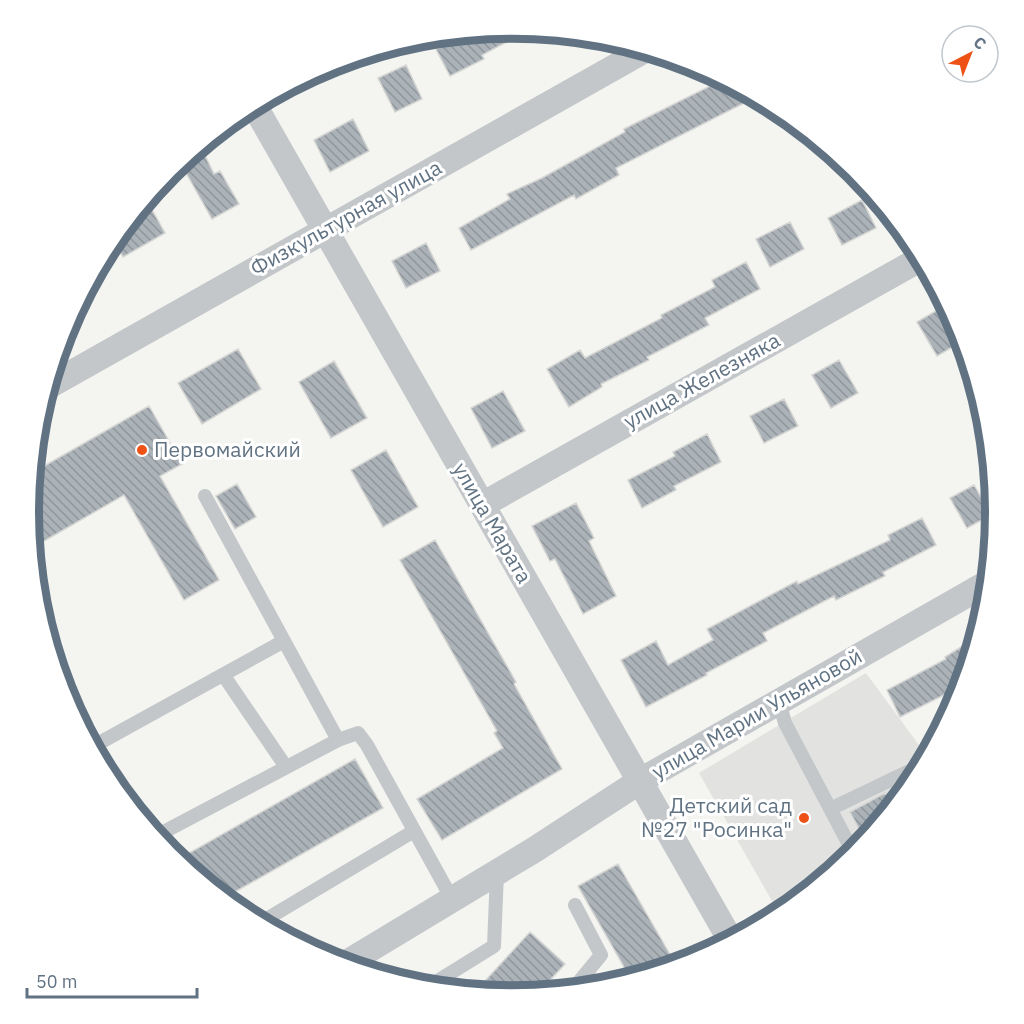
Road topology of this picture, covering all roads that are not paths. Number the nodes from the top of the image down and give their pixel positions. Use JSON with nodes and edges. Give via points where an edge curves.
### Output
{"nodes":[{"id":1,"x":635,"y":55,"type":"edge"},
{"id":2,"x":259,"y":113,"type":"edge"},
{"id":3,"x":325,"y":230,"type":"junction"},
{"id":4,"x":914,"y":263,"type":"edge"},
{"id":5,"x":58,"y":381,"type":"edge"},
{"id":6,"x":205,"y":496,"type":"dead end"},
{"id":7,"x":482,"y":505,"type":"junction"},
{"id":8,"x":979,"y":588,"type":"edge"},
{"id":9,"x":284,"y":641,"type":"junction"},
{"id":10,"x":224,"y":676,"type":"junction"},
{"id":11,"x":779,"y":702,"type":"junction"},
{"id":12,"x":338,"y":740,"type":"junction"},
{"id":13,"x":99,"y":743,"type":"edge"},
{"id":14,"x":286,"y":767,"type":"junction"},
{"id":15,"x":907,"y":772,"type":"edge"},
{"id":16,"x":640,"y":781,"type":"junction"},
{"id":17,"x":830,"y":809,"type":"junction"},
{"id":18,"x":414,"y":831,"type":"junction"},
{"id":19,"x":164,"y":832,"type":"edge"},
{"id":20,"x":848,"y":844,"type":"edge"},
{"id":21,"x":497,"y":872,"type":"junction"},
{"id":22,"x":452,"y":899,"type":"junction"},
{"id":23,"x":575,"y":905,"type":"dead end"},
{"id":24,"x":269,"y":918,"type":"edge"},
{"id":25,"x":726,"y":934,"type":"edge"},
{"id":26,"x":355,"y":958,"type":"edge"},
{"id":27,"x":440,"y":979,"type":"edge"},
{"id":28,"x":580,"y":980,"type":"edge"}],
"edges":[{"from":1,"to":3,"type":"street","name":"Физкультурная улица"},
{"from":2,"to":3,"type":"street","name":"улица Марата"},
{"from":3,"to":5,"type":"street","name":"Физкультурная улица"},
{"from":3,"to":7,"type":"street","name":"улица Марата"},
{"from":4,"to":7,"type":"street","name":"улица Железняка"},
{"from":6,"to":9,"type":"lane"},
{"from":7,"to":16,"type":"street","name":"улица Марата"},
{"from":8,"to":11,"type":"street","name":"улица Марии Ульяновой"},
{"from":9,"to":10,"type":"lane"},
{"from":9,"to":12,"type":"lane"},
{"from":10,"to":13,"type":"lane"},
{"from":10,"to":14,"type":"lane"},
{"from":11,"to":16,"type":"street","name":"улица Марии Ульяновой"},
{"from":11,"to":17,"type":"lane","via":[[785,723]]},
{"from":12,"to":14,"type":"lane"},
{"from":12,"to":18,"type":"lane","via":[[358,733]]},
{"from":14,"to":19,"type":"lane"},
{"from":15,"to":17,"type":"lane"},
{"from":16,"to":21,"type":"street","name":"улица Марии Ульяновой"},
{"from":16,"to":25,"type":"street","name":"улица Марата"},
{"from":17,"to":20,"type":"lane"},
{"from":18,"to":22,"type":"lane"},
{"from":18,"to":24,"type":"lane"},
{"from":21,"to":22,"type":"street","name":"улица Марии Ульяновой"},
{"from":21,"to":27,"type":"lane","via":[[494,946]]},
{"from":22,"to":26,"type":"street","name":"улица Марии Ульяновой"},
{"from":23,"to":28,"type":"lane","via":[[601,955]]}]}
